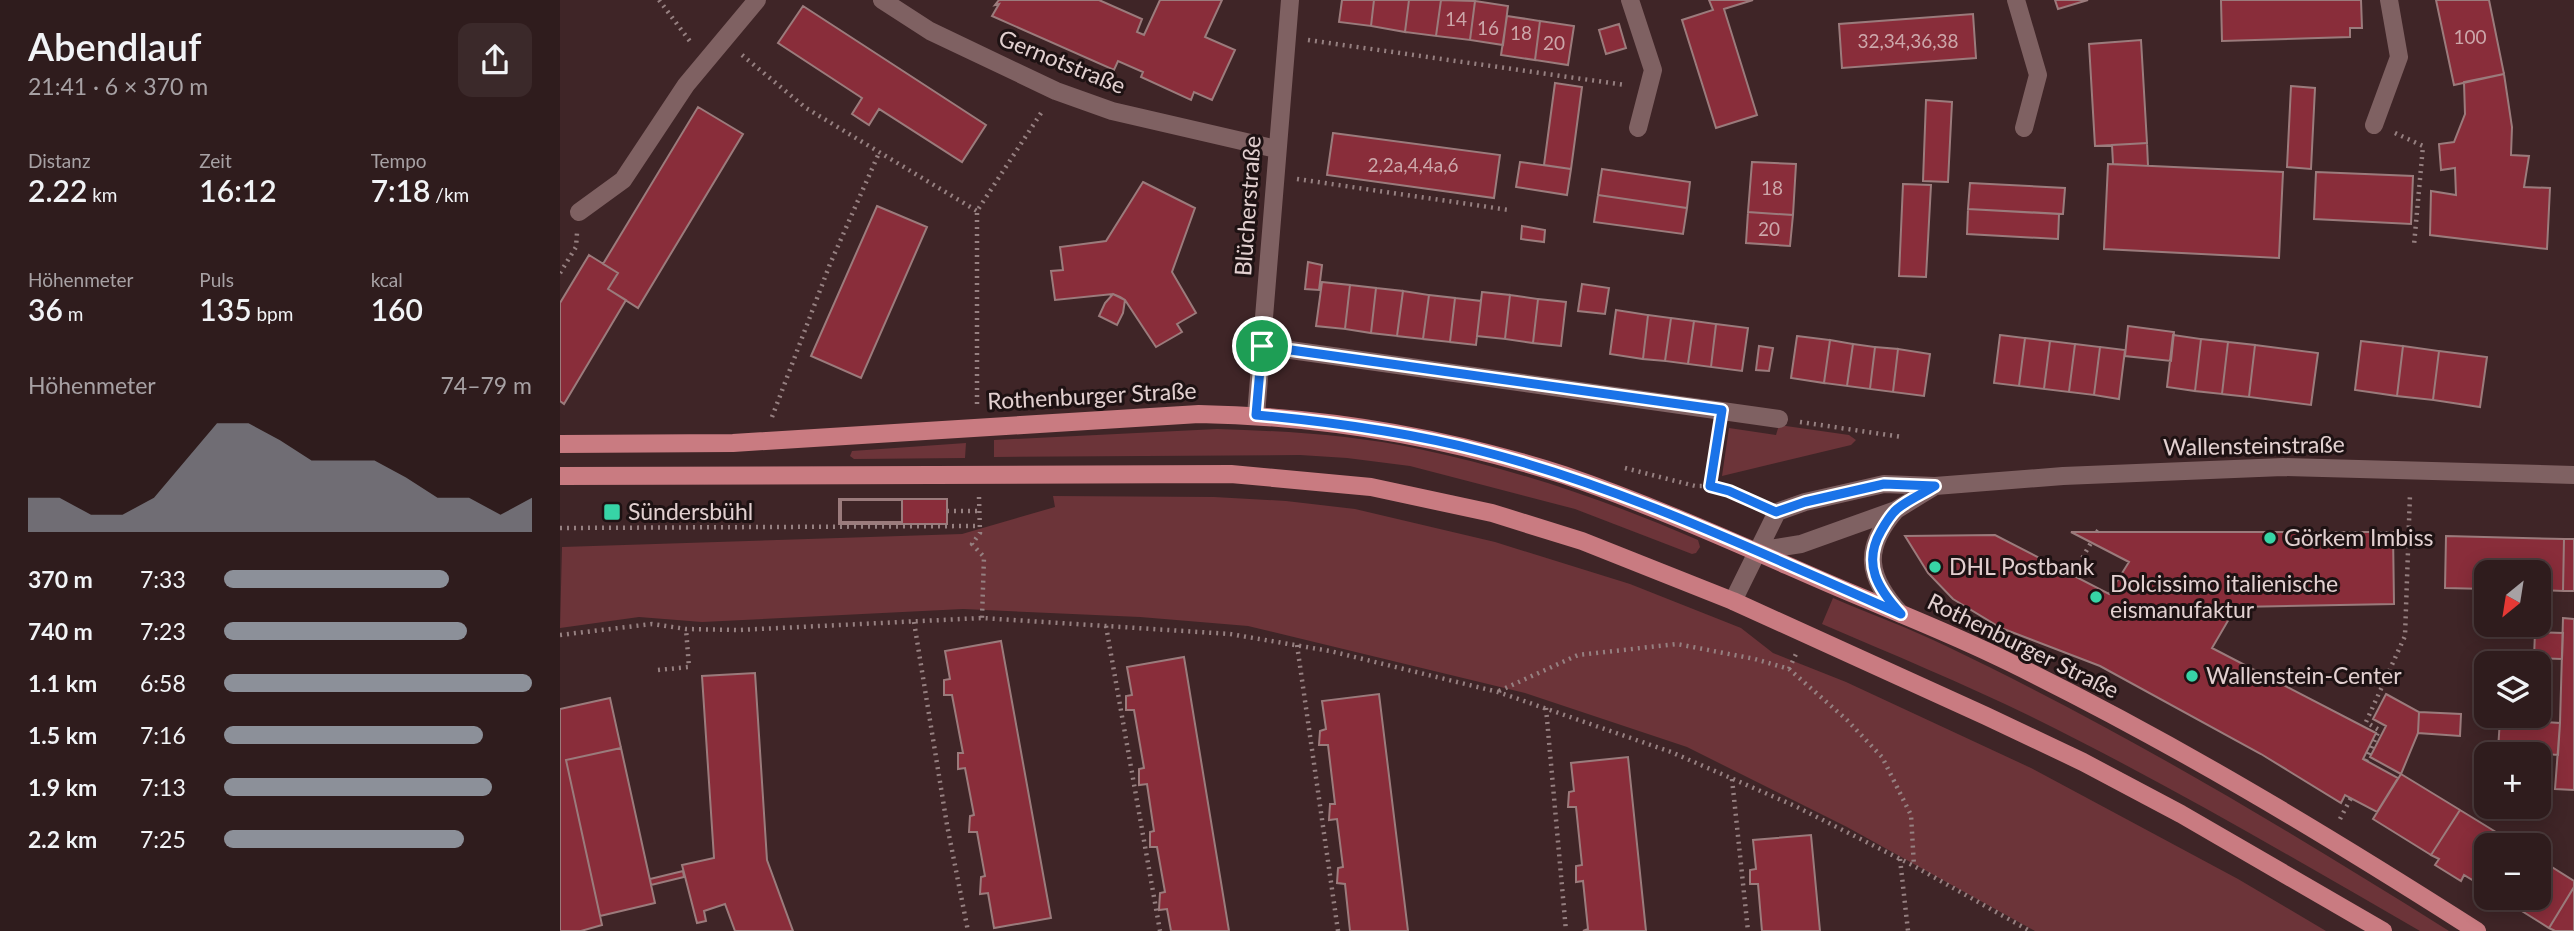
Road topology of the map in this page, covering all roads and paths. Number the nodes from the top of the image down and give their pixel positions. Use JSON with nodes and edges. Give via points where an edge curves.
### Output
{"nodes":[{"id":1,"x":659,"y":0,"type":"edge"},
{"id":2,"x":757,"y":0,"type":"edge"},
{"id":3,"x":883,"y":0,"type":"edge"},
{"id":4,"x":1290,"y":0,"type":"edge"},
{"id":5,"x":1630,"y":0,"type":"edge"},
{"id":6,"x":2016,"y":0,"type":"edge"},
{"id":7,"x":2389,"y":0,"type":"edge"},
{"id":8,"x":1287,"y":37,"type":"junction"},
{"id":9,"x":724,"y":40,"type":"junction"},
{"id":10,"x":705,"y":62,"type":"junction"},
{"id":11,"x":1648,"y":88,"type":"junction"},
{"id":12,"x":1056,"y":91,"type":"junction"},
{"id":13,"x":2374,"y":125,"type":"joint"},
{"id":14,"x":1638,"y":128,"type":"dead end"},
{"id":15,"x":2024,"y":128,"type":"dead end"},
{"id":16,"x":1276,"y":149,"type":"junction"},
{"id":17,"x":878,"y":153,"type":"junction"},
{"id":18,"x":1275,"y":176,"type":"junction"},
{"id":19,"x":1509,"y":209,"type":"dead end"},
{"id":20,"x":977,"y":211,"type":"junction"},
{"id":21,"x":579,"y":212,"type":"joint"},
{"id":22,"x":2414,"y":245,"type":"dead end"},
{"id":23,"x":560,"y":273,"type":"edge"},
{"id":24,"x":1262,"y":346,"type":"junction"},
{"id":25,"x":976,"y":395,"type":"dead end"},
{"id":26,"x":1722,"y":410,"type":"junction"},
{"id":27,"x":1256,"y":415,"type":"junction"},
{"id":28,"x":772,"y":418,"type":"dead end"},
{"id":29,"x":1779,"y":419,"type":"joint"},
{"id":30,"x":1902,"y":437,"type":"dead end"},
{"id":31,"x":560,"y":444,"type":"edge"},
{"id":32,"x":1625,"y":468,"type":"dead end"},
{"id":33,"x":2410,"y":470,"type":"junction"},
{"id":34,"x":2574,"y":475,"type":"edge"},
{"id":35,"x":560,"y":476,"type":"edge"},
{"id":36,"x":1710,"y":486,"type":"junction"},
{"id":37,"x":1935,"y":486,"type":"junction"},
{"id":38,"x":1896,"y":510,"type":"junction"},
{"id":39,"x":947,"y":511,"type":"dead end"},
{"id":40,"x":1776,"y":512,"type":"junction"},
{"id":41,"x":980,"y":526,"type":"junction"},
{"id":42,"x":560,"y":528,"type":"edge"},
{"id":43,"x":2092,"y":541,"type":"dead end"},
{"id":44,"x":1756,"y":551,"type":"junction"},
{"id":45,"x":2072,"y":576,"type":"dead end"},
{"id":46,"x":1733,"y":601,"type":"junction"},
{"id":47,"x":1901,"y":614,"type":"junction"},
{"id":48,"x":982,"y":618,"type":"junction"},
{"id":49,"x":914,"y":622,"type":"junction"},
{"id":50,"x":1106,"y":626,"type":"junction"},
{"id":51,"x":686,"y":629,"type":"junction"},
{"id":52,"x":560,"y":635,"type":"edge"},
{"id":53,"x":1297,"y":646,"type":"junction"},
{"id":54,"x":1798,"y":649,"type":"dead end"},
{"id":55,"x":1789,"y":669,"type":"junction"},
{"id":56,"x":658,"y":670,"type":"dead end"},
{"id":57,"x":1498,"y":692,"type":"junction"},
{"id":58,"x":1546,"y":708,"type":"junction"},
{"id":59,"x":2366,"y":761,"type":"dead end"},
{"id":60,"x":1732,"y":779,"type":"junction"},
{"id":61,"x":1900,"y":859,"type":"junction"},
{"id":62,"x":1914,"y":866,"type":"junction"},
{"id":63,"x":968,"y":931,"type":"edge"},
{"id":64,"x":1160,"y":931,"type":"edge"},
{"id":65,"x":1338,"y":931,"type":"edge"},
{"id":66,"x":1566,"y":931,"type":"edge"},
{"id":67,"x":1748,"y":931,"type":"edge"},
{"id":68,"x":1908,"y":931,"type":"edge"},
{"id":69,"x":2030,"y":931,"type":"edge"},
{"id":70,"x":2383,"y":931,"type":"edge"},
{"id":71,"x":2477,"y":931,"type":"edge"}],
"edges":[{"from":1,"to":10,"type":"path"},
{"from":2,"to":9,"type":"street"},
{"from":3,"to":12,"type":"street","name":"Gernotstraße","via":[[930,31]]},
{"from":4,"to":8,"type":"street","name":"Blücherstraße"},
{"from":5,"to":11,"type":"street","via":[[1653,69]]},
{"from":6,"to":15,"type":"street","via":[[2038,75]]},
{"from":7,"to":13,"type":"street","via":[[2399,57]]},
{"from":8,"to":11,"type":"path"},
{"from":8,"to":16,"type":"street","name":"Blücherstraße"},
{"from":9,"to":10,"type":"street"},
{"from":9,"to":17,"type":"path","via":[[806,108]]},
{"from":10,"to":21,"type":"street","via":[[623,180]]},
{"from":11,"to":14,"type":"street"},
{"from":12,"to":16,"type":"street","name":"Gernotstraße","via":[[1112,111]]},
{"from":12,"to":20,"type":"path"},
{"from":13,"to":22,"type":"path","via":[[2423,146]]},
{"from":16,"to":18,"type":"street","name":"Blücherstraße"},
{"from":17,"to":20,"type":"path"},
{"from":17,"to":28,"type":"path"},
{"from":18,"to":19,"type":"path"},
{"from":18,"to":24,"type":"street","name":"Blücherstraße"},
{"from":20,"to":25,"type":"path"},
{"from":21,"to":23,"type":"path","via":[[576,247]]},
{"from":24,"to":26,"type":"street"},
{"from":24,"to":27,"type":"street","name":"Blücherstraße"},
{"from":26,"to":29,"type":"street"},
{"from":26,"to":36,"type":"path"},
{"from":27,"to":31,"type":"main road","name":"Rothenburger Straße","via":[[1199,414],[733,443]]},
{"from":27,"to":44,"type":"main road","name":"Rothenburger Straße","via":[[1402,433],[1484,452],[1611,492]]},
{"from":29,"to":30,"type":"path"},
{"from":32,"to":36,"type":"path"},
{"from":33,"to":34,"type":"street","name":"Wallensteinstraße"},
{"from":33,"to":37,"type":"street","name":"Wallensteinstraße","via":[[2283,467]]},
{"from":33,"to":59,"type":"path","via":[[2405,636],[2366,722],[2379,730]]},
{"from":35,"to":46,"type":"main road","via":[[1231,474],[1371,487],[1492,513],[1582,541]]},
{"from":36,"to":40,"type":"path"},
{"from":37,"to":38,"type":"street","name":"Wallensteinstraße"},
{"from":37,"to":40,"type":"street","name":"Wallensteinstraße","via":[[1884,484]]},
{"from":38,"to":44,"type":"street","name":"Wallensteinstraße","via":[[1801,544]]},
{"from":38,"to":47,"type":"street","via":[[1872,553],[1878,583]]},
{"from":39,"to":41,"type":"path","via":[[979,511]]},
{"from":40,"to":44,"type":"street"},
{"from":41,"to":42,"type":"path"},
{"from":41,"to":48,"type":"path","via":[[972,544],[984,557]]},
{"from":43,"to":45,"type":"path"},
{"from":44,"to":46,"type":"street"},
{"from":44,"to":47,"type":"main road","name":"Rothenburger Straße"},
{"from":46,"to":70,"type":"main road","via":[[2083,762],[2245,849]]},
{"from":47,"to":71,"type":"main road","name":"Rothenburger Straße","via":[[2011,662],[2156,739]]},
{"from":48,"to":49,"type":"path"},
{"from":48,"to":50,"type":"path"},
{"from":49,"to":51,"type":"path"},
{"from":49,"to":63,"type":"path"},
{"from":50,"to":53,"type":"path","via":[[1230,634]]},
{"from":50,"to":64,"type":"path"},
{"from":51,"to":52,"type":"path","via":[[652,624]]},
{"from":51,"to":56,"type":"path","via":[[689,667]]},
{"from":53,"to":57,"type":"path"},
{"from":53,"to":65,"type":"path"},
{"from":54,"to":55,"type":"path"},
{"from":55,"to":57,"type":"path","via":[[1677,644],[1578,655]]},
{"from":55,"to":62,"type":"path","via":[[1882,757],[1911,815]]},
{"from":57,"to":58,"type":"path"},
{"from":58,"to":60,"type":"path"},
{"from":58,"to":66,"type":"path"},
{"from":60,"to":61,"type":"path"},
{"from":60,"to":67,"type":"path"},
{"from":61,"to":62,"type":"path"},
{"from":61,"to":68,"type":"path"},
{"from":62,"to":69,"type":"path"}]}
